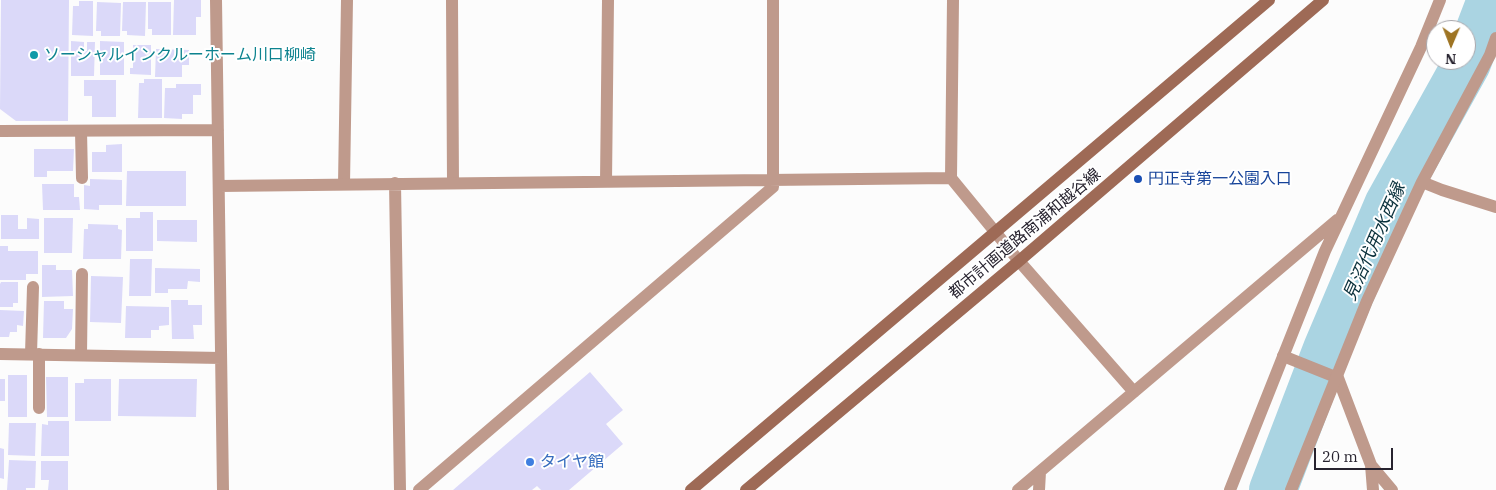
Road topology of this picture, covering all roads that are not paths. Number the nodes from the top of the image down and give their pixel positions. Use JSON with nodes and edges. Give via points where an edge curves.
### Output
{"nodes":[{"id":1,"x":216,"y":0,"type":"edge"},
{"id":2,"x":347,"y":0,"type":"edge"},
{"id":3,"x":452,"y":0,"type":"edge"},
{"id":4,"x":608,"y":0,"type":"edge"},
{"id":5,"x":773,"y":0,"type":"edge"},
{"id":6,"x":953,"y":0,"type":"edge"},
{"id":7,"x":1269,"y":0,"type":"edge"},
{"id":8,"x":1323,"y":0,"type":"edge"},
{"id":9,"x":1440,"y":0,"type":"edge"},
{"id":10,"x":1496,"y":38,"type":"edge"},
{"id":11,"x":218,"y":130,"type":"junction"},
{"id":12,"x":0,"y":131,"type":"edge"},
{"id":13,"x":81,"y":131,"type":"junction"},
{"id":14,"x":82,"y":178,"type":"dead end"},
{"id":15,"x":951,"y":178,"type":"junction"},
{"id":16,"x":774,"y":180,"type":"junction"},
{"id":17,"x":606,"y":182,"type":"junction"},
{"id":18,"x":1422,"y":182,"type":"junction"},
{"id":19,"x":453,"y":183,"type":"junction"},
{"id":20,"x":344,"y":184,"type":"junction"},
{"id":21,"x":395,"y":184,"type":"junction"},
{"id":22,"x":219,"y":186,"type":"junction"},
{"id":23,"x":1496,"y":207,"type":"edge"},
{"id":24,"x":1341,"y":216,"type":"junction"},
{"id":25,"x":996,"y":232,"type":"junction"},
{"id":26,"x":1019,"y":261,"type":"junction"},
{"id":27,"x":82,"y":274,"type":"dead end"},
{"id":28,"x":33,"y":287,"type":"dead end"},
{"id":29,"x":0,"y":354,"type":"edge"},
{"id":30,"x":35,"y":354,"type":"junction"},
{"id":31,"x":81,"y":355,"type":"junction"},
{"id":32,"x":1283,"y":356,"type":"junction"},
{"id":33,"x":221,"y":358,"type":"junction"},
{"id":34,"x":1338,"y":378,"type":"junction"},
{"id":35,"x":1134,"y":392,"type":"junction"},
{"id":36,"x":39,"y":408,"type":"dead end"},
{"id":37,"x":1371,"y":465,"type":"junction"},
{"id":38,"x":1040,"y":472,"type":"junction"},
{"id":39,"x":223,"y":490,"type":"edge"},
{"id":40,"x":400,"y":490,"type":"edge"},
{"id":41,"x":419,"y":490,"type":"edge"},
{"id":42,"x":691,"y":490,"type":"edge"},
{"id":43,"x":746,"y":490,"type":"edge"},
{"id":44,"x":1018,"y":490,"type":"edge"},
{"id":45,"x":1039,"y":490,"type":"edge"},
{"id":46,"x":1230,"y":490,"type":"edge"},
{"id":47,"x":1291,"y":490,"type":"edge"},
{"id":48,"x":1373,"y":490,"type":"edge"},
{"id":49,"x":1392,"y":490,"type":"edge"}],
"edges":[{"from":1,"to":11,"type":"street"},
{"from":2,"to":20,"type":"street"},
{"from":3,"to":19,"type":"street"},
{"from":4,"to":17,"type":"street"},
{"from":5,"to":16,"type":"street"},
{"from":6,"to":15,"type":"street"},
{"from":7,"to":25,"type":"street","name":"都市計画道路南浦和越谷線"},
{"from":8,"to":26,"type":"street","name":"都市計画道路南浦和越谷線"},
{"from":9,"to":24,"type":"street"},
{"from":10,"to":18,"type":"street"},
{"from":11,"to":13,"type":"street"},
{"from":11,"to":22,"type":"street"},
{"from":12,"to":13,"type":"street"},
{"from":13,"to":14,"type":"street"},
{"from":15,"to":16,"type":"street"},
{"from":15,"to":25,"type":"street"},
{"from":16,"to":17,"type":"street"},
{"from":16,"to":41,"type":"street","via":[[773,188]]},
{"from":17,"to":19,"type":"street"},
{"from":18,"to":23,"type":"street"},
{"from":18,"to":34,"type":"street","via":[[1368,301]]},
{"from":19,"to":21,"type":"street"},
{"from":20,"to":21,"type":"street"},
{"from":20,"to":22,"type":"street"},
{"from":21,"to":40,"type":"street"},
{"from":22,"to":33,"type":"street"},
{"from":24,"to":32,"type":"street"},
{"from":24,"to":35,"type":"street"},
{"from":25,"to":26,"type":"street"},
{"from":25,"to":42,"type":"street","name":"都市計画道路南浦和越谷線"},
{"from":26,"to":35,"type":"street"},
{"from":26,"to":43,"type":"street","name":"都市計画道路南浦和越谷線"},
{"from":27,"to":31,"type":"street"},
{"from":28,"to":30,"type":"street"},
{"from":29,"to":30,"type":"street"},
{"from":30,"to":31,"type":"street"},
{"from":30,"to":36,"type":"street"},
{"from":31,"to":33,"type":"street"},
{"from":32,"to":34,"type":"street"},
{"from":32,"to":46,"type":"street"},
{"from":33,"to":39,"type":"street"},
{"from":34,"to":37,"type":"street"},
{"from":34,"to":47,"type":"street"},
{"from":35,"to":38,"type":"street"},
{"from":37,"to":48,"type":"street"},
{"from":37,"to":49,"type":"street"},
{"from":38,"to":44,"type":"street"},
{"from":38,"to":45,"type":"street"}]}
